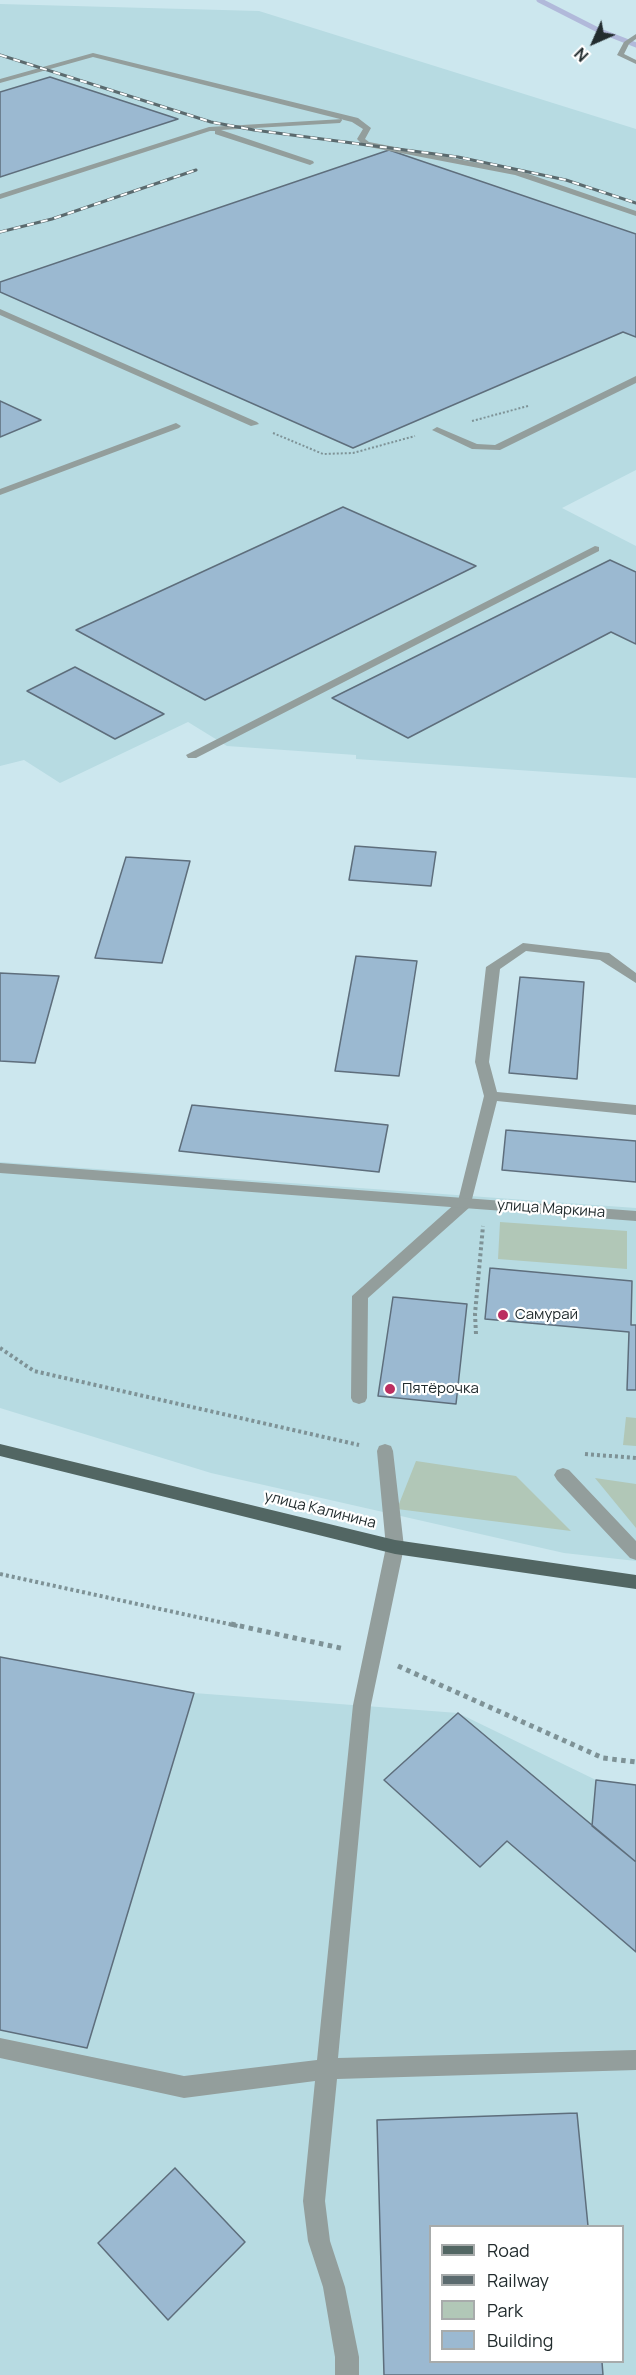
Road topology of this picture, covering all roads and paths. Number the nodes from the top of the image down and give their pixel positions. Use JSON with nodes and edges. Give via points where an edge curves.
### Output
{"nodes":[{"id":1,"x":636,"y":36,"type":"edge"},
{"id":2,"x":636,"y":62,"type":"edge"},
{"id":3,"x":0,"y":81,"type":"edge"},
{"id":4,"x":355,"y":120,"type":"junction"},
{"id":5,"x":209,"y":129,"type":"junction"},
{"id":6,"x":310,"y":163,"type":"dead end"},
{"id":7,"x":0,"y":197,"type":"edge"},
{"id":8,"x":636,"y":214,"type":"edge"},
{"id":9,"x":0,"y":312,"type":"edge"},
{"id":10,"x":636,"y":379,"type":"edge"},
{"id":11,"x":536,"y":404,"type":"dead end"},
{"id":12,"x":254,"y":424,"type":"joint"},
{"id":13,"x":176,"y":426,"type":"dead end"},
{"id":14,"x":437,"y":430,"type":"junction"},
{"id":15,"x":0,"y":492,"type":"edge"},
{"id":16,"x":595,"y":549,"type":"dead end"},
{"id":17,"x":192,"y":755,"type":"dead end"},
{"id":18,"x":636,"y":979,"type":"edge"},
{"id":19,"x":491,"y":1096,"type":"junction"},
{"id":20,"x":636,"y":1110,"type":"edge"},
{"id":21,"x":0,"y":1168,"type":"edge"},
{"id":22,"x":465,"y":1203,"type":"junction"},
{"id":23,"x":486,"y":1204,"type":"junction"},
{"id":24,"x":636,"y":1216,"type":"edge"},
{"id":25,"x":477,"y":1334,"type":"dead end"},
{"id":26,"x":0,"y":1348,"type":"edge"},
{"id":27,"x":359,"y":1398,"type":"dead end"},
{"id":28,"x":0,"y":1450,"type":"edge"},
{"id":29,"x":385,"y":1451,"type":"joint"},
{"id":30,"x":585,"y":1454,"type":"dead end"},
{"id":31,"x":636,"y":1458,"type":"edge"},
{"id":32,"x":563,"y":1475,"type":"dead end"},
{"id":33,"x":395,"y":1547,"type":"junction"},
{"id":34,"x":636,"y":1553,"type":"edge"},
{"id":35,"x":0,"y":1574,"type":"edge"},
{"id":36,"x":636,"y":1582,"type":"edge"},
{"id":37,"x":372,"y":1655,"type":"junction"},
{"id":38,"x":636,"y":1762,"type":"edge"},
{"id":39,"x":0,"y":2048,"type":"edge"},
{"id":40,"x":636,"y":2060,"type":"edge"},
{"id":41,"x":327,"y":2069,"type":"junction"},
{"id":42,"x":347,"y":2375,"type":"edge"}],
"edges":[{"from":1,"to":2,"type":"street","via":[[620,56]]},
{"from":3,"to":4,"type":"street","via":[[93,55]]},
{"from":4,"to":5,"type":"street"},
{"from":4,"to":8,"type":"street","via":[[367,128],[361,139],[367,144],[517,173]]},
{"from":5,"to":6,"type":"street"},
{"from":5,"to":7,"type":"street"},
{"from":9,"to":12,"type":"street"},
{"from":10,"to":14,"type":"street","via":[[498,448],[474,447]]},
{"from":11,"to":14,"type":"path"},
{"from":12,"to":14,"type":"path","via":[[323,454],[353,453]]},
{"from":13,"to":15,"type":"street"},
{"from":16,"to":17,"type":"street"},
{"from":18,"to":19,"type":"street","via":[[604,956],[523,947],[493,967],[482,1062]]},
{"from":19,"to":20,"type":"street"},
{"from":19,"to":22,"type":"street"},
{"from":21,"to":22,"type":"street","name":"улица Маркина"},
{"from":22,"to":23,"type":"street","name":"улица Маркина"},
{"from":22,"to":27,"type":"street","via":[[360,1296]]},
{"from":23,"to":24,"type":"street","name":"улица Маркина"},
{"from":23,"to":25,"type":"path","via":[[475,1314]]},
{"from":26,"to":29,"type":"path","via":[[34,1371]]},
{"from":28,"to":33,"type":"main road","name":"улица Калинина"},
{"from":29,"to":33,"type":"street"},
{"from":30,"to":31,"type":"path"},
{"from":32,"to":34,"type":"street"},
{"from":33,"to":36,"type":"main road","name":"улица Калинина"},
{"from":33,"to":37,"type":"street"},
{"from":35,"to":37,"type":"path"},
{"from":37,"to":38,"type":"path","via":[[603,1758]]},
{"from":37,"to":41,"type":"street","via":[[362,1706]]},
{"from":39,"to":41,"type":"street","via":[[184,2087]]},
{"from":40,"to":41,"type":"street"},
{"from":41,"to":42,"type":"street","via":[[314,2201],[319,2241],[334,2287]]}]}
